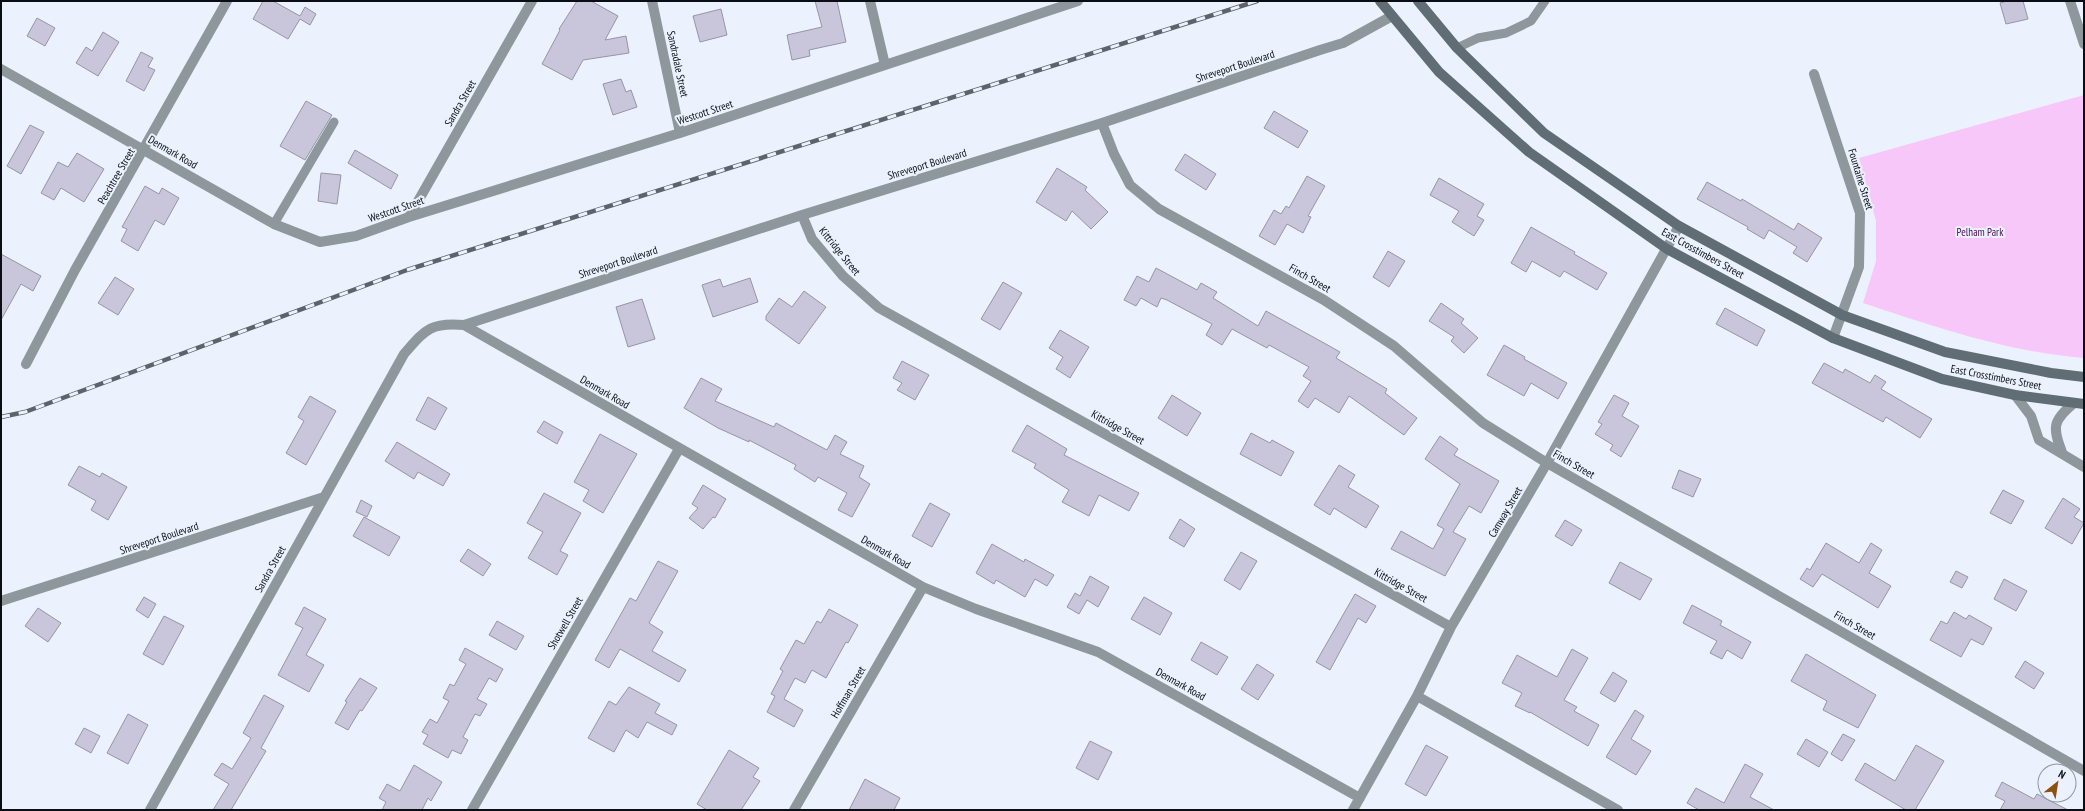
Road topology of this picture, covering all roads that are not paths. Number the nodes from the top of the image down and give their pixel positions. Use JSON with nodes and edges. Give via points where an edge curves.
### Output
{"nodes":[{"id":1,"x":227,"y":1,"type":"edge"},
{"id":2,"x":532,"y":1,"type":"edge"},
{"id":3,"x":652,"y":1,"type":"edge"},
{"id":4,"x":870,"y":1,"type":"edge"},
{"id":5,"x":1078,"y":1,"type":"edge"},
{"id":6,"x":1380,"y":1,"type":"edge"},
{"id":7,"x":1418,"y":1,"type":"edge"},
{"id":8,"x":1545,"y":1,"type":"edge"},
{"id":9,"x":2070,"y":1,"type":"edge"},
{"id":10,"x":1392,"y":16,"type":"junction"},
{"id":11,"x":2084,"y":44,"type":"edge"},
{"id":12,"x":1457,"y":48,"type":"junction"},
{"id":13,"x":884,"y":65,"type":"junction"},
{"id":14,"x":1,"y":69,"type":"edge"},
{"id":15,"x":1814,"y":74,"type":"dead end"},
{"id":16,"x":334,"y":122,"type":"dead end"},
{"id":17,"x":1102,"y":123,"type":"junction"},
{"id":18,"x":680,"y":133,"type":"junction"},
{"id":19,"x":145,"y":149,"type":"junction"},
{"id":20,"x":802,"y":215,"type":"junction"},
{"id":21,"x":410,"y":217,"type":"junction"},
{"id":22,"x":274,"y":224,"type":"junction"},
{"id":23,"x":1679,"y":226,"type":"junction"},
{"id":24,"x":338,"y":239,"type":"joint"},
{"id":25,"x":1667,"y":249,"type":"junction"},
{"id":26,"x":1842,"y":315,"type":"junction"},
{"id":27,"x":464,"y":324,"type":"junction"},
{"id":28,"x":1834,"y":338,"type":"junction"},
{"id":29,"x":414,"y":342,"type":"joint"},
{"id":30,"x":26,"y":364,"type":"dead end"},
{"id":31,"x":2084,"y":377,"type":"edge"},
{"id":32,"x":2015,"y":395,"type":"junction"},
{"id":33,"x":2079,"y":403,"type":"edge"},
{"id":34,"x":679,"y":449,"type":"junction"},
{"id":35,"x":2062,"y":452,"type":"junction"},
{"id":36,"x":1547,"y":463,"type":"junction"},
{"id":37,"x":2084,"y":467,"type":"edge"},
{"id":38,"x":324,"y":497,"type":"junction"},
{"id":39,"x":923,"y":587,"type":"junction"},
{"id":40,"x":1,"y":601,"type":"edge"},
{"id":41,"x":1451,"y":627,"type":"junction"},
{"id":42,"x":1417,"y":696,"type":"junction"},
{"id":43,"x":2084,"y":770,"type":"edge"},
{"id":44,"x":1360,"y":798,"type":"junction"},
{"id":45,"x":150,"y":810,"type":"edge"},
{"id":46,"x":472,"y":810,"type":"edge"},
{"id":47,"x":794,"y":810,"type":"edge"},
{"id":48,"x":1353,"y":810,"type":"edge"},
{"id":49,"x":1618,"y":810,"type":"edge"}],
"edges":[{"from":1,"to":19,"type":"street","name":"Peachtree Street"},
{"from":2,"to":21,"type":"street","name":"Sandra Street"},
{"from":3,"to":18,"type":"street","name":"Sandradale Street"},
{"from":4,"to":13,"type":"street"},
{"from":5,"to":13,"type":"street","name":"Westcott Street"},
{"from":6,"to":10,"type":"main road","name":"East Crosstimbers Street"},
{"from":7,"to":12,"type":"main road","name":"East Crosstimbers Street"},
{"from":8,"to":12,"type":"lane","via":[[1531,21],[1506,32],[1478,38]]},
{"from":9,"to":11,"type":"street"},
{"from":10,"to":17,"type":"street","name":"Shreveport Boulevard","via":[[1343,43]]},
{"from":10,"to":25,"type":"main road","name":"East Crosstimbers Street","via":[[1439,72],[1529,152]]},
{"from":12,"to":23,"type":"main road","name":"East Crosstimbers Street","via":[[1544,133]]},
{"from":13,"to":18,"type":"street","name":"Westcott Street"},
{"from":14,"to":19,"type":"street","name":"Denmark Road"},
{"from":15,"to":26,"type":"street","name":"Fountaine Street","via":[[1860,214],[1859,267]]},
{"from":16,"to":22,"type":"lane"},
{"from":17,"to":20,"type":"street","name":"Shreveport Boulevard"},
{"from":17,"to":36,"type":"street","name":"Finch Street","via":[[1130,185],[1159,209],[1324,300],[1394,346],[1483,423]]},
{"from":18,"to":21,"type":"street","name":"Westcott Street"},
{"from":19,"to":22,"type":"street","name":"Denmark Road"},
{"from":19,"to":30,"type":"street","name":"Peachtree Street"},
{"from":20,"to":27,"type":"street","name":"Shreveport Boulevard"},
{"from":20,"to":41,"type":"street","name":"Kittridge Street","via":[[812,239],[843,276],[879,308]]},
{"from":21,"to":24,"type":"street","name":"Westcott Street","via":[[356,236]]},
{"from":22,"to":24,"type":"street","name":"Denmark Road","via":[[320,242]]},
{"from":23,"to":25,"type":"street","name":"Camway Street"},
{"from":23,"to":26,"type":"main road","name":"East Crosstimbers Street"},
{"from":25,"to":28,"type":"main road","name":"East Crosstimbers Street"},
{"from":25,"to":36,"type":"street","name":"Camway Street"},
{"from":26,"to":28,"type":"street","name":"Fountaine Street"},
{"from":26,"to":31,"type":"main road","name":"East Crosstimbers Street","via":[[1945,352]]},
{"from":27,"to":29,"type":"street","name":"Denmark Road","via":[[445,323],[424,331]]},
{"from":27,"to":34,"type":"street","name":"Denmark Road"},
{"from":28,"to":32,"type":"main road","name":"East Crosstimbers Street","via":[[1942,379]]},
{"from":29,"to":38,"type":"street","name":"Sandra Street","via":[[404,354],[356,444]]},
{"from":32,"to":33,"type":"main road","name":"East Crosstimbers Street"},
{"from":32,"to":35,"type":"street","via":[[2031,416],[2040,440]]},
{"from":33,"to":35,"type":"street","via":[[2060,414],[2056,423],[2055,435]]},
{"from":34,"to":39,"type":"street","name":"Denmark Road"},
{"from":34,"to":46,"type":"street","name":"Shotwell Street"},
{"from":35,"to":37,"type":"street"},
{"from":36,"to":41,"type":"street","name":"Camway Street"},
{"from":36,"to":43,"type":"street","name":"Finch Street"},
{"from":38,"to":40,"type":"street","name":"Shreveport Boulevard"},
{"from":38,"to":45,"type":"street","name":"Sandra Street"},
{"from":39,"to":44,"type":"street","name":"Denmark Road","via":[[976,609],[1098,652]]},
{"from":39,"to":47,"type":"street","name":"Hoffman Street"},
{"from":41,"to":42,"type":"street","name":"Camway Street"},
{"from":42,"to":44,"type":"street","name":"Camway Street"},
{"from":42,"to":49,"type":"street"},
{"from":44,"to":48,"type":"street","name":"Camway Street"}]}
